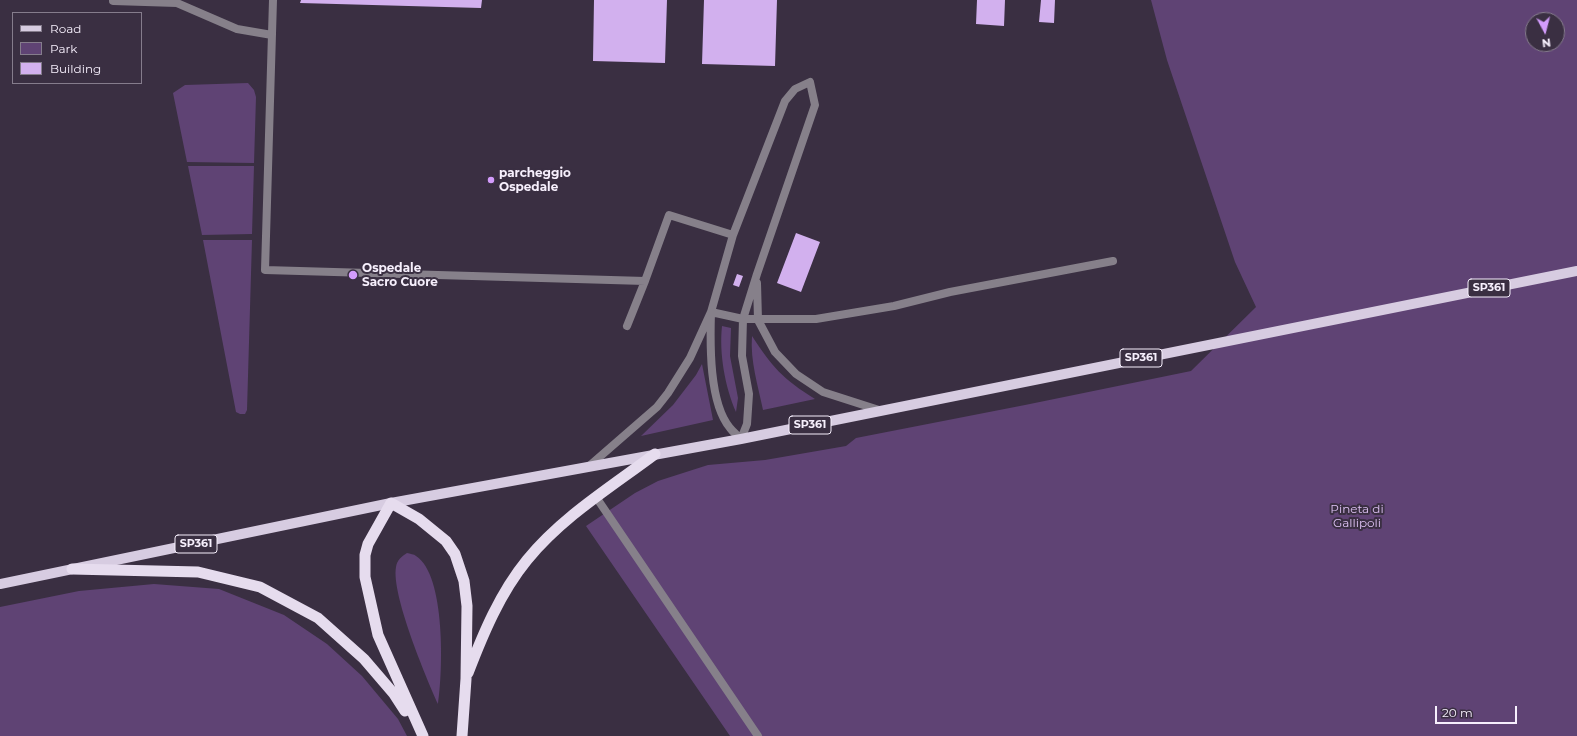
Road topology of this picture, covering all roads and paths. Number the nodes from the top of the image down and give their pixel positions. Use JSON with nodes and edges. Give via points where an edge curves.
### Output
{"nodes":[{"id":1,"x":273,"y":0,"type":"edge"},
{"id":2,"x":113,"y":1,"type":"dead end"},
{"id":3,"x":272,"y":35,"type":"junction"},
{"id":4,"x":733,"y":235,"type":"junction"},
{"id":5,"x":1113,"y":261,"type":"dead end"},
{"id":6,"x":1577,"y":271,"type":"edge"},
{"id":7,"x":757,"y":274,"type":"junction"},
{"id":8,"x":645,"y":281,"type":"junction"},
{"id":9,"x":711,"y":312,"type":"junction"},
{"id":10,"x":743,"y":319,"type":"junction"},
{"id":11,"x":758,"y":320,"type":"junction"},
{"id":12,"x":627,"y":326,"type":"dead end"},
{"id":13,"x":879,"y":410,"type":"junction"},
{"id":14,"x":741,"y":439,"type":"junction"},
{"id":15,"x":655,"y":454,"type":"junction"},
{"id":16,"x":588,"y":467,"type":"junction"},
{"id":17,"x":596,"y":497,"type":"junction"},
{"id":18,"x":391,"y":503,"type":"junction"},
{"id":19,"x":72,"y":569,"type":"junction"},
{"id":20,"x":0,"y":584,"type":"edge"},
{"id":21,"x":466,"y":679,"type":"junction"},
{"id":22,"x":422,"y":736,"type":"edge"},
{"id":23,"x":462,"y":736,"type":"edge"},
{"id":24,"x":758,"y":736,"type":"edge"}],
"edges":[{"from":1,"to":3,"type":"street"},
{"from":2,"to":3,"type":"street","via":[[177,2],[237,29]]},
{"from":3,"to":8,"type":"street","via":[[265,270]]},
{"from":4,"to":7,"type":"street","via":[[785,102],[795,89],[810,82],[815,105]]},
{"from":4,"to":8,"type":"street","via":[[669,215]]},
{"from":4,"to":9,"type":"street"},
{"from":5,"to":11,"type":"street","via":[[950,292],[894,306],[816,319]]},
{"from":6,"to":13,"type":"main road","number":"SP361"},
{"from":7,"to":10,"type":"street"},
{"from":7,"to":11,"type":"street"},
{"from":8,"to":12,"type":"street"},
{"from":9,"to":10,"type":"street"},
{"from":9,"to":14,"type":"street","via":[[710,356],[718,405],[729,427]]},
{"from":9,"to":16,"type":"street","via":[[690,358],[657,407]]},
{"from":10,"to":11,"type":"street"},
{"from":10,"to":14,"type":"street","via":[[742,356],[749,394],[747,424]]},
{"from":11,"to":13,"type":"street","via":[[775,352],[796,374],[823,392]]},
{"from":13,"to":14,"type":"main road","number":"SP361"},
{"from":14,"to":15,"type":"main road","number":"SP361"},
{"from":15,"to":16,"type":"main road","number":"SP361"},
{"from":15,"to":17,"type":"highway"},
{"from":16,"to":18,"type":"main road","number":"SP361"},
{"from":17,"to":21,"type":"highway","via":[[566,520],[527,560],[504,593]]},
{"from":17,"to":24,"type":"street"},
{"from":18,"to":19,"type":"main road","number":"SP361"},
{"from":18,"to":21,"type":"highway","via":[[434,531],[446,541],[455,554],[464,581],[468,606]]},
{"from":18,"to":22,"type":"highway","via":[[368,544],[365,577],[378,635]]},
{"from":19,"to":20,"type":"main road","number":"SP361"},
{"from":19,"to":22,"type":"highway","via":[[198,572],[260,586],[318,618],[364,659],[394,694]]},
{"from":21,"to":23,"type":"highway"}]}
